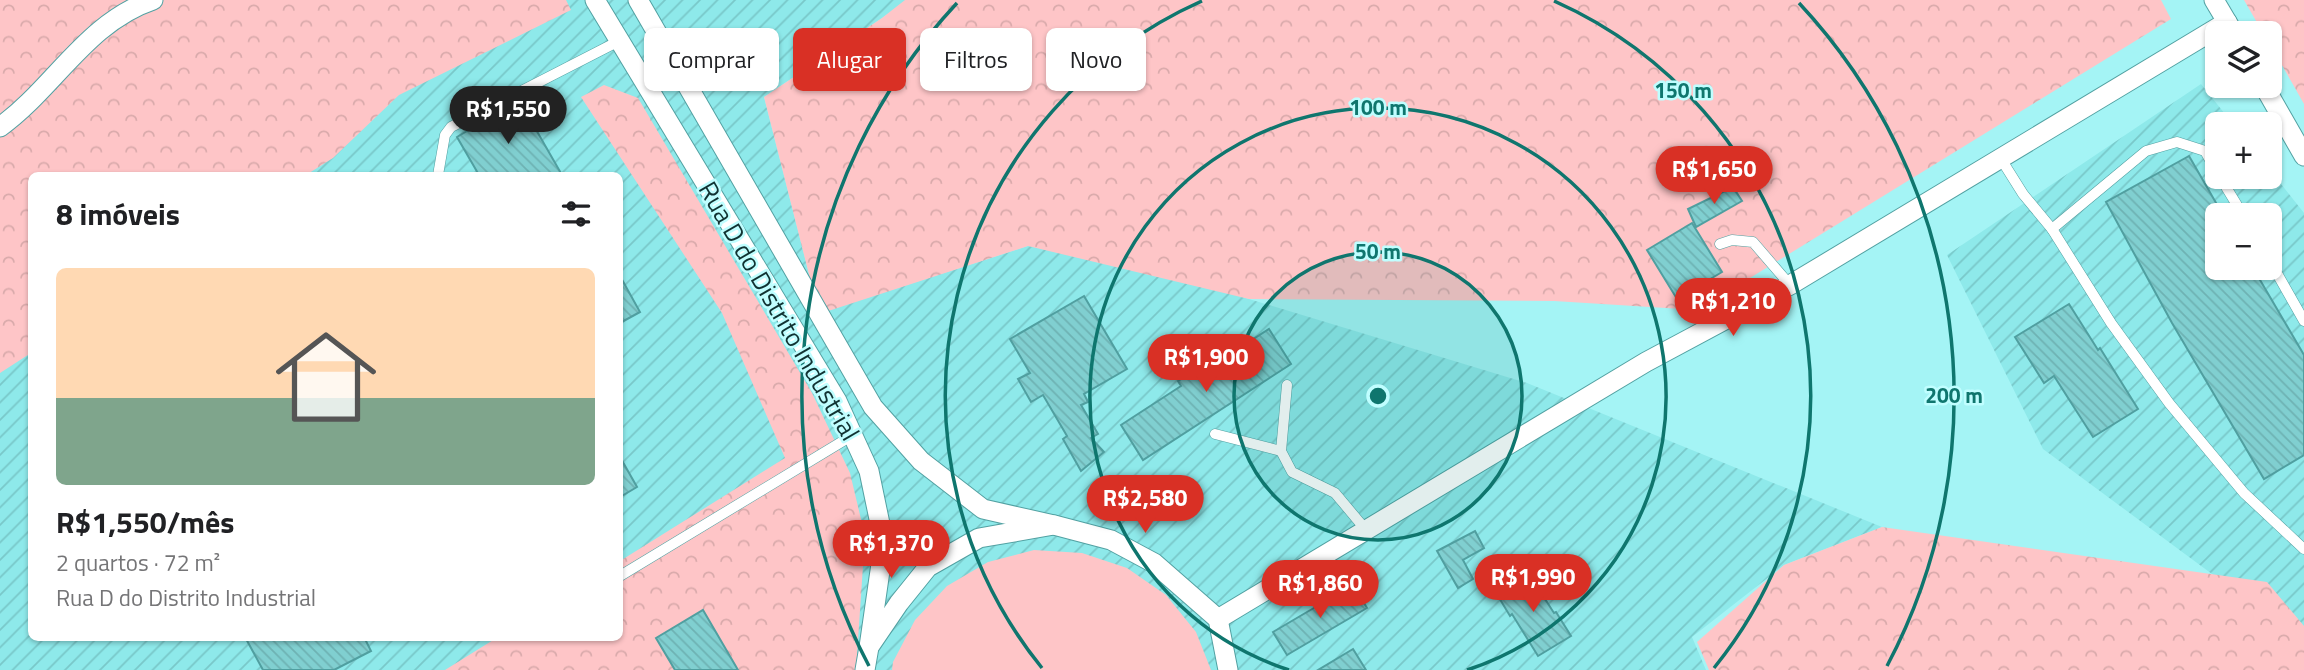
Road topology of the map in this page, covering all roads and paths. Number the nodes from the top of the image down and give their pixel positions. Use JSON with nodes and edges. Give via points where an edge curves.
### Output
{"nodes":[{"id":1,"x":153,"y":0,"type":"edge"},
{"id":2,"x":595,"y":0,"type":"edge"},
{"id":3,"x":638,"y":0,"type":"edge"},
{"id":4,"x":2214,"y":0,"type":"edge"},
{"id":5,"x":2226,"y":21,"type":"edge"},
{"id":6,"x":620,"y":41,"type":"junction"},
{"id":7,"x":2205,"y":42,"type":"edge"},
{"id":8,"x":2271,"y":98,"type":"edge"},
{"id":9,"x":0,"y":127,"type":"edge"},
{"id":10,"x":2205,"y":151,"type":"edge"},
{"id":11,"x":2304,"y":156,"type":"edge"},
{"id":12,"x":2001,"y":159,"type":"junction"},
{"id":13,"x":439,"y":172,"type":"edge"},
{"id":14,"x":2052,"y":229,"type":"junction"},
{"id":15,"x":1720,"y":244,"type":"dead end"},
{"id":16,"x":2281,"y":280,"type":"edge"},
{"id":17,"x":1790,"y":285,"type":"junction"},
{"id":18,"x":2304,"y":321,"type":"edge"},
{"id":19,"x":1286,"y":386,"type":"dead end"},
{"id":20,"x":1215,"y":434,"type":"dead end"},
{"id":21,"x":853,"y":435,"type":"junction"},
{"id":22,"x":1281,"y":451,"type":"junction"},
{"id":23,"x":1054,"y":525,"type":"junction"},
{"id":24,"x":1366,"y":530,"type":"junction"},
{"id":25,"x":2304,"y":549,"type":"edge"},
{"id":26,"x":623,"y":574,"type":"edge"},
{"id":27,"x":1218,"y":619,"type":"junction"},
{"id":28,"x":869,"y":647,"type":"junction"},
{"id":29,"x":865,"y":670,"type":"edge"},
{"id":30,"x":1228,"y":670,"type":"edge"}],
"edges":[{"from":1,"to":9,"type":"street","via":[[103,26],[21,112]]},
{"from":2,"to":6,"type":"street","name":"Rua D do Distrito Industrial"},
{"from":3,"to":23,"type":"street","name":"Rua D do Distrito Industrial","via":[[873,407],[921,461],[983,509]]},
{"from":4,"to":5,"type":"street"},
{"from":6,"to":13,"type":"lane","via":[[451,127]]},
{"from":6,"to":21,"type":"street","name":"Rua D do Distrito Industrial","via":[[837,401]]},
{"from":7,"to":12,"type":"street"},
{"from":8,"to":11,"type":"street"},
{"from":10,"to":14,"type":"lane","via":[[2176,142],[2146,151]]},
{"from":12,"to":14,"type":"lane"},
{"from":12,"to":17,"type":"street"},
{"from":14,"to":25,"type":"lane","via":[[2169,403],[2244,493]]},
{"from":15,"to":17,"type":"lane","via":[[1753,242]]},
{"from":16,"to":18,"type":"lane"},
{"from":17,"to":24,"type":"street","via":[[1646,362]]},
{"from":19,"to":22,"type":"lane"},
{"from":20,"to":22,"type":"lane"},
{"from":21,"to":26,"type":"lane"},
{"from":21,"to":28,"type":"street","name":"Rua D do Distrito Industrial","via":[[869,471],[884,543]]},
{"from":22,"to":24,"type":"lane","via":[[1292,472],[1335,493]]},
{"from":23,"to":27,"type":"street","name":"Rua D do Distrito Industrial","via":[[1111,540],[1154,563]]},
{"from":23,"to":28,"type":"street","via":[[979,538],[928,567]]},
{"from":24,"to":27,"type":"street"},
{"from":27,"to":30,"type":"street"},
{"from":28,"to":29,"type":"street","name":"Rua D do Distrito Industrial"}]}
